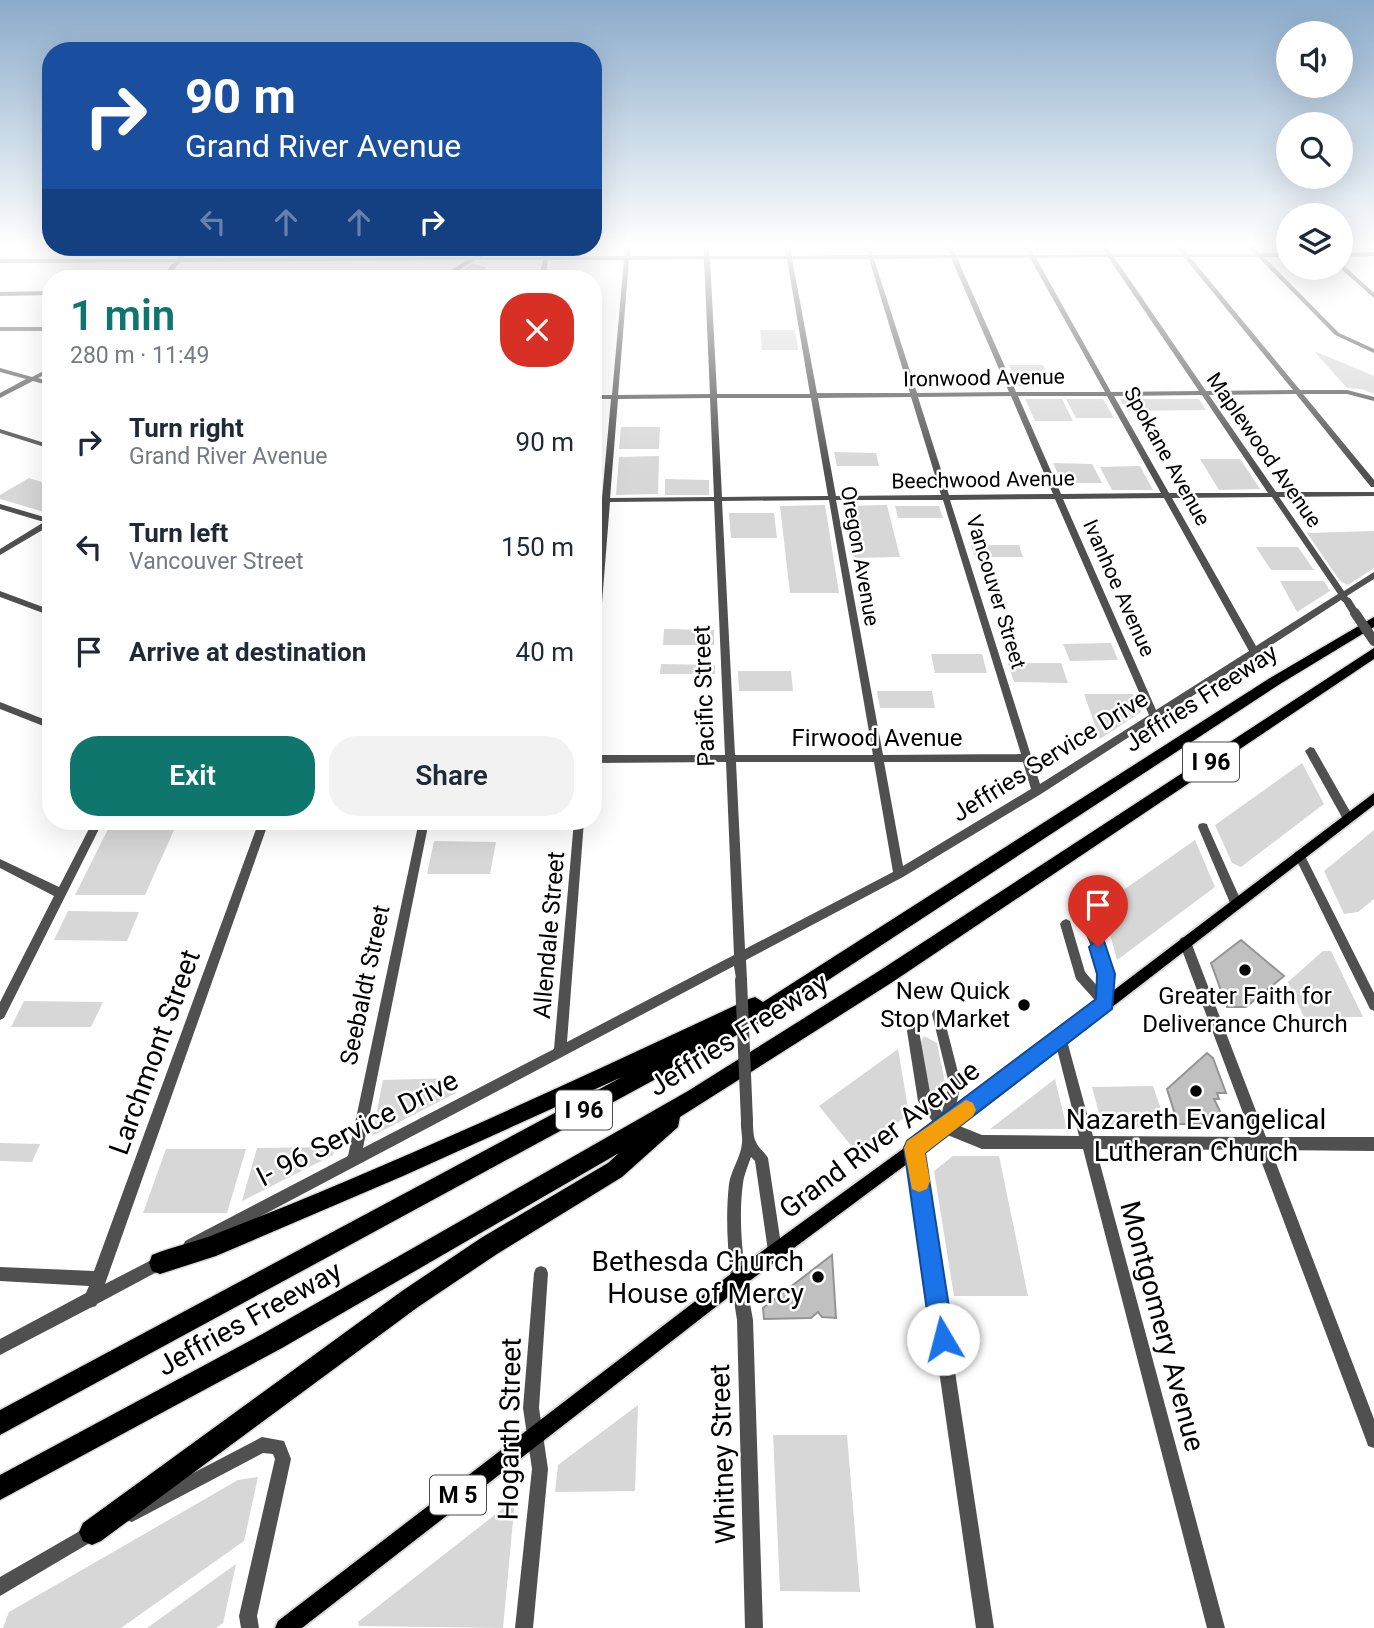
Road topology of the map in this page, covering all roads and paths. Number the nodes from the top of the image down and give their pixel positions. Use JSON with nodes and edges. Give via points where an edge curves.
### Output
{"nodes":[{"id":1,"x":621,"y":320,"type":"edge"},
{"id":2,"x":711,"y":320,"type":"edge"},
{"id":3,"x":800,"y":320,"type":"edge"},
{"id":4,"x":891,"y":320,"type":"edge"},
{"id":5,"x":982,"y":320,"type":"edge"},
{"id":6,"x":1068,"y":320,"type":"edge"},
{"id":7,"x":1154,"y":320,"type":"edge"},
{"id":8,"x":1238,"y":320,"type":"edge"},
{"id":9,"x":1323,"y":320,"type":"edge"},
{"id":10,"x":0,"y":329,"type":"edge"},
{"id":11,"x":42,"y":329,"type":"edge"},
{"id":12,"x":1374,"y":351,"type":"edge"},
{"id":13,"x":0,"y":370,"type":"edge"},
{"id":14,"x":42,"y":374,"type":"edge"},
{"id":15,"x":32,"y":379,"type":"junction"},
{"id":16,"x":42,"y":382,"type":"edge"},
{"id":17,"x":1299,"y":393,"type":"junction"},
{"id":18,"x":1110,"y":394,"type":"junction"},
{"id":19,"x":1204,"y":394,"type":"junction"},
{"id":20,"x":1015,"y":395,"type":"junction"},
{"id":21,"x":0,"y":396,"type":"edge"},
{"id":22,"x":602,"y":397,"type":"edge"},
{"id":23,"x":615,"y":397,"type":"junction"},
{"id":24,"x":714,"y":397,"type":"junction"},
{"id":25,"x":814,"y":397,"type":"junction"},
{"id":26,"x":915,"y":397,"type":"junction"},
{"id":27,"x":1374,"y":399,"type":"edge"},
{"id":28,"x":0,"y":431,"type":"edge"},
{"id":29,"x":42,"y":444,"type":"edge"},
{"id":30,"x":1374,"y":485,"type":"edge"},
{"id":31,"x":1273,"y":494,"type":"junction"},
{"id":32,"x":1374,"y":494,"type":"edge"},
{"id":33,"x":1166,"y":495,"type":"junction"},
{"id":34,"x":1058,"y":496,"type":"junction"},
{"id":35,"x":947,"y":499,"type":"junction"},
{"id":36,"x":602,"y":500,"type":"edge"},
{"id":37,"x":606,"y":500,"type":"junction"},
{"id":38,"x":718,"y":500,"type":"junction"},
{"id":39,"x":832,"y":500,"type":"junction"},
{"id":40,"x":0,"y":506,"type":"edge"},
{"id":41,"x":42,"y":519,"type":"edge"},
{"id":42,"x":42,"y":526,"type":"edge"},
{"id":43,"x":602,"y":547,"type":"edge"},
{"id":44,"x":0,"y":553,"type":"edge"},
{"id":45,"x":1374,"y":575,"type":"edge"},
{"id":46,"x":0,"y":594,"type":"edge"},
{"id":47,"x":1345,"y":599,"type":"junction"},
{"id":48,"x":42,"y":610,"type":"edge"},
{"id":49,"x":1374,"y":621,"type":"edge"},
{"id":50,"x":1374,"y":641,"type":"edge"},
{"id":51,"x":1254,"y":651,"type":"junction"},
{"id":52,"x":1374,"y":653,"type":"edge"},
{"id":53,"x":0,"y":705,"type":"edge"},
{"id":54,"x":1154,"y":716,"type":"junction"},
{"id":55,"x":42,"y":722,"type":"edge"},
{"id":56,"x":1310,"y":751,"type":"dead end"},
{"id":57,"x":878,"y":758,"type":"junction"},
{"id":58,"x":1026,"y":758,"type":"junction"},
{"id":59,"x":602,"y":759,"type":"edge"},
{"id":60,"x":729,"y":760,"type":"junction"},
{"id":61,"x":1037,"y":791,"type":"junction"},
{"id":62,"x":1374,"y":797,"type":"edge"},
{"id":63,"x":1348,"y":818,"type":"junction"},
{"id":64,"x":1203,"y":827,"type":"dead end"},
{"id":65,"x":93,"y":830,"type":"edge"},
{"id":66,"x":261,"y":830,"type":"edge"},
{"id":67,"x":422,"y":830,"type":"edge"},
{"id":68,"x":578,"y":830,"type":"edge"},
{"id":69,"x":1299,"y":855,"type":"junction"},
{"id":70,"x":0,"y":863,"type":"edge"},
{"id":71,"x":899,"y":874,"type":"junction"},
{"id":72,"x":61,"y":894,"type":"junction"},
{"id":73,"x":1236,"y":903,"type":"junction"},
{"id":74,"x":1081,"y":914,"type":"dead end"},
{"id":75,"x":1066,"y":924,"type":"dead end"},
{"id":76,"x":1185,"y":942,"type":"junction"},
{"id":77,"x":740,"y":958,"type":"junction"},
{"id":78,"x":821,"y":975,"type":"junction"},
{"id":79,"x":1105,"y":1003,"type":"junction"},
{"id":80,"x":1374,"y":1005,"type":"edge"},
{"id":81,"x":0,"y":1014,"type":"edge"},
{"id":82,"x":938,"y":1014,"type":"dead end"},
{"id":83,"x":914,"y":1031,"type":"dead end"},
{"id":84,"x":1060,"y":1037,"type":"junction"},
{"id":85,"x":560,"y":1052,"type":"junction"},
{"id":86,"x":695,"y":1098,"type":"junction"},
{"id":87,"x":945,"y":1126,"type":"junction"},
{"id":88,"x":1088,"y":1142,"type":"junction"},
{"id":89,"x":1262,"y":1143,"type":"junction"},
{"id":90,"x":1374,"y":1144,"type":"edge"},
{"id":91,"x":748,"y":1145,"type":"junction"},
{"id":92,"x":914,"y":1148,"type":"junction"},
{"id":93,"x":354,"y":1160,"type":"junction"},
{"id":94,"x":775,"y":1251,"type":"junction"},
{"id":95,"x":160,"y":1263,"type":"junction"},
{"id":96,"x":541,"y":1273,"type":"dead end"},
{"id":97,"x":0,"y":1274,"type":"edge"},
{"id":98,"x":99,"y":1279,"type":"junction"},
{"id":99,"x":738,"y":1279,"type":"junction"},
{"id":100,"x":91,"y":1301,"type":"junction"},
{"id":101,"x":0,"y":1347,"type":"edge"},
{"id":102,"x":0,"y":1423,"type":"edge"},
{"id":103,"x":535,"y":1436,"type":"junction"},
{"id":104,"x":1374,"y":1440,"type":"edge"},
{"id":105,"x":0,"y":1488,"type":"edge"},
{"id":106,"x":92,"y":1532,"type":"junction"},
{"id":107,"x":0,"y":1587,"type":"edge"},
{"id":108,"x":291,"y":1627,"type":"edge"},
{"id":109,"x":250,"y":1628,"type":"edge"},
{"id":110,"x":524,"y":1628,"type":"edge"},
{"id":111,"x":754,"y":1628,"type":"edge"},
{"id":112,"x":985,"y":1628,"type":"edge"},
{"id":113,"x":1216,"y":1628,"type":"edge"}],
"edges":[{"from":1,"to":23,"type":"street"},
{"from":2,"to":24,"type":"street","name":"Pacific Street"},
{"from":3,"to":25,"type":"street","name":"Oregon Avenue"},
{"from":4,"to":26,"type":"street","name":"Vancouver Street"},
{"from":5,"to":20,"type":"street","name":"Ivanhoe Avenue"},
{"from":6,"to":18,"type":"street","name":"Spokane Avenue"},
{"from":7,"to":19,"type":"street","name":"Maplewood Avenue"},
{"from":8,"to":17,"type":"street"},
{"from":9,"to":12,"type":"street","via":[[1337,334]]},
{"from":10,"to":11,"type":"street"},
{"from":13,"to":15,"type":"street"},
{"from":14,"to":15,"type":"street"},
{"from":15,"to":16,"type":"street"},
{"from":15,"to":21,"type":"street"},
{"from":17,"to":19,"type":"street","name":"Ironwood Avenue"},
{"from":17,"to":27,"type":"street","name":"Ironwood Avenue","via":[[1356,393]]},
{"from":17,"to":30,"type":"street"},
{"from":18,"to":19,"type":"street","name":"Ironwood Avenue"},
{"from":18,"to":20,"type":"street","name":"Ironwood Avenue"},
{"from":18,"to":33,"type":"street","name":"Spokane Avenue"},
{"from":19,"to":31,"type":"street","name":"Maplewood Avenue"},
{"from":20,"to":26,"type":"street","name":"Ironwood Avenue"},
{"from":20,"to":34,"type":"street","name":"Ivanhoe Avenue"},
{"from":22,"to":23,"type":"street","name":"Ironwood Avenue"},
{"from":23,"to":24,"type":"street","name":"Ironwood Avenue"},
{"from":23,"to":37,"type":"street"},
{"from":24,"to":25,"type":"street","name":"Ironwood Avenue"},
{"from":24,"to":38,"type":"street","name":"Pacific Street"},
{"from":25,"to":26,"type":"street","name":"Ironwood Avenue"},
{"from":25,"to":39,"type":"street","name":"Oregon Avenue"},
{"from":26,"to":35,"type":"street","name":"Vancouver Street"},
{"from":28,"to":29,"type":"street"},
{"from":31,"to":32,"type":"street","name":"Beechwood Avenue"},
{"from":31,"to":33,"type":"street","name":"Beechwood Avenue"},
{"from":31,"to":47,"type":"street","name":"Maplewood Avenue"},
{"from":33,"to":34,"type":"street","name":"Beechwood Avenue"},
{"from":33,"to":51,"type":"street","name":"Spokane Avenue"},
{"from":34,"to":35,"type":"street","name":"Beechwood Avenue"},
{"from":34,"to":54,"type":"street","name":"Ivanhoe Avenue"},
{"from":35,"to":39,"type":"street","name":"Beechwood Avenue"},
{"from":35,"to":58,"type":"street","name":"Vancouver Street"},
{"from":36,"to":37,"type":"street","name":"Beechwood Avenue"},
{"from":37,"to":38,"type":"street","name":"Beechwood Avenue"},
{"from":37,"to":43,"type":"street"},
{"from":38,"to":39,"type":"street","name":"Beechwood Avenue"},
{"from":38,"to":60,"type":"street","name":"Pacific Street"},
{"from":39,"to":57,"type":"street","name":"Oregon Avenue"},
{"from":40,"to":41,"type":"street"},
{"from":42,"to":44,"type":"street"},
{"from":45,"to":47,"type":"street","name":"Jeffries Service Drive"},
{"from":46,"to":48,"type":"street"},
{"from":47,"to":50,"type":"street","name":"Maplewood Avenue","bridge":true},
{"from":47,"to":51,"type":"street","name":"Jeffries Service Drive"},
{"from":49,"to":78,"type":"highway","name":"Jeffries Freeway","number":"I 96"},
{"from":51,"to":54,"type":"street","name":"Jeffries Service Drive"},
{"from":52,"to":86,"type":"highway","name":"Jeffries Freeway","number":"I 96"},
{"from":53,"to":55,"type":"street"},
{"from":54,"to":61,"type":"street","name":"Jeffries Service Drive"},
{"from":56,"to":63,"type":"street"},
{"from":57,"to":58,"type":"street","name":"Firwood Avenue"},
{"from":57,"to":60,"type":"street","name":"Firwood Avenue"},
{"from":57,"to":71,"type":"street","name":"Oregon Avenue"},
{"from":58,"to":61,"type":"street","name":"Vancouver Street"},
{"from":59,"to":60,"type":"street","name":"Firwood Avenue"},
{"from":60,"to":77,"type":"street","name":"Pacific Street"},
{"from":61,"to":71,"type":"street","name":"Jeffries Service Drive"},
{"from":62,"to":63,"type":"main road","name":"Grand River Avenue","number":"M 5"},
{"from":63,"to":69,"type":"main road","name":"Grand River Avenue","number":"M 5"},
{"from":64,"to":73,"type":"street"},
{"from":65,"to":72,"type":"street"},
{"from":66,"to":98,"type":"street","name":"Larchmont Street"},
{"from":67,"to":93,"type":"street","name":"Seebaldt Street"},
{"from":68,"to":85,"type":"street","name":"Allendale Street"},
{"from":69,"to":73,"type":"main road","name":"Grand River Avenue","number":"M 5"},
{"from":69,"to":80,"type":"street"},
{"from":70,"to":72,"type":"street"},
{"from":71,"to":77,"type":"street","name":"Jeffries Service Drive"},
{"from":72,"to":81,"type":"street"},
{"from":73,"to":76,"type":"main road","name":"Grand River Avenue","number":"M 5"},
{"from":74,"to":79,"type":"street","via":[[1091,927],[1104,966]]},
{"from":75,"to":79,"type":"street","via":[[1080,975]]},
{"from":76,"to":79,"type":"main road","name":"Grand River Avenue","number":"M 5"},
{"from":76,"to":89,"type":"street"},
{"from":77,"to":85,"type":"street","name":"I- 96 Service Drive"},
{"from":77,"to":91,"type":"street","name":"Pacific Street","bridge":true},
{"from":78,"to":95,"type":"highway","via":[[518,1116],[216,1245]]},
{"from":78,"to":102,"type":"highway","name":"Jeffries Freeway","number":"I 96","via":[[580,1112]]},
{"from":79,"to":84,"type":"main road","name":"Grand River Avenue","number":"M 5"},
{"from":82,"to":87,"type":"street","via":[[955,1084]]},
{"from":83,"to":87,"type":"street","via":[[925,1101]]},
{"from":84,"to":87,"type":"main road","name":"Grand River Avenue","number":"M 5"},
{"from":84,"to":88,"type":"street","name":"Montgomery Avenue"},
{"from":85,"to":93,"type":"street","name":"I- 96 Service Drive"},
{"from":86,"to":105,"type":"highway","name":"Jeffries Freeway","number":"I 96","via":[[274,1340]]},
{"from":86,"to":106,"type":"highway","via":[[615,1170],[410,1299]]},
{"from":87,"to":88,"type":"street","via":[[982,1142]]},
{"from":87,"to":92,"type":"main road","name":"Grand River Avenue","number":"M 5"},
{"from":88,"to":89,"type":"street"},
{"from":88,"to":113,"type":"street","name":"Montgomery Avenue"},
{"from":89,"to":90,"type":"street"},
{"from":89,"to":104,"type":"street"},
{"from":91,"to":94,"type":"street","name":"Pacific Street","via":[[761,1158]]},
{"from":91,"to":99,"type":"street","name":"Pacific Street","via":[[736,1181]]},
{"from":92,"to":94,"type":"main road","name":"Grand River Avenue","number":"M 5"},
{"from":92,"to":112,"type":"street"},
{"from":93,"to":95,"type":"street","name":"I- 96 Service Drive"},
{"from":94,"to":99,"type":"main road","name":"Grand River Avenue","number":"M 5"},
{"from":95,"to":100,"type":"street","name":"I- 96 Service Drive"},
{"from":96,"to":103,"type":"street","name":"Hogarth Street","via":[[531,1408]]},
{"from":97,"to":98,"type":"street"},
{"from":98,"to":100,"type":"street","name":"Larchmont Street"},
{"from":99,"to":103,"type":"main road","name":"Grand River Avenue","number":"M 5"},
{"from":99,"to":111,"type":"street","name":"Whitney Street","via":[[745,1321]]},
{"from":100,"to":101,"type":"street","name":"I- 96 Service Drive"},
{"from":103,"to":108,"type":"main road","name":"Grand River Avenue","number":"M 5"},
{"from":103,"to":110,"type":"street","name":"Hogarth Street","via":[[540,1469]]},
{"from":106,"to":107,"type":"street"},
{"from":106,"to":109,"type":"street","via":[[147,1508],[262,1445],[273,1444],[283,1460],[248,1616]]}]}
